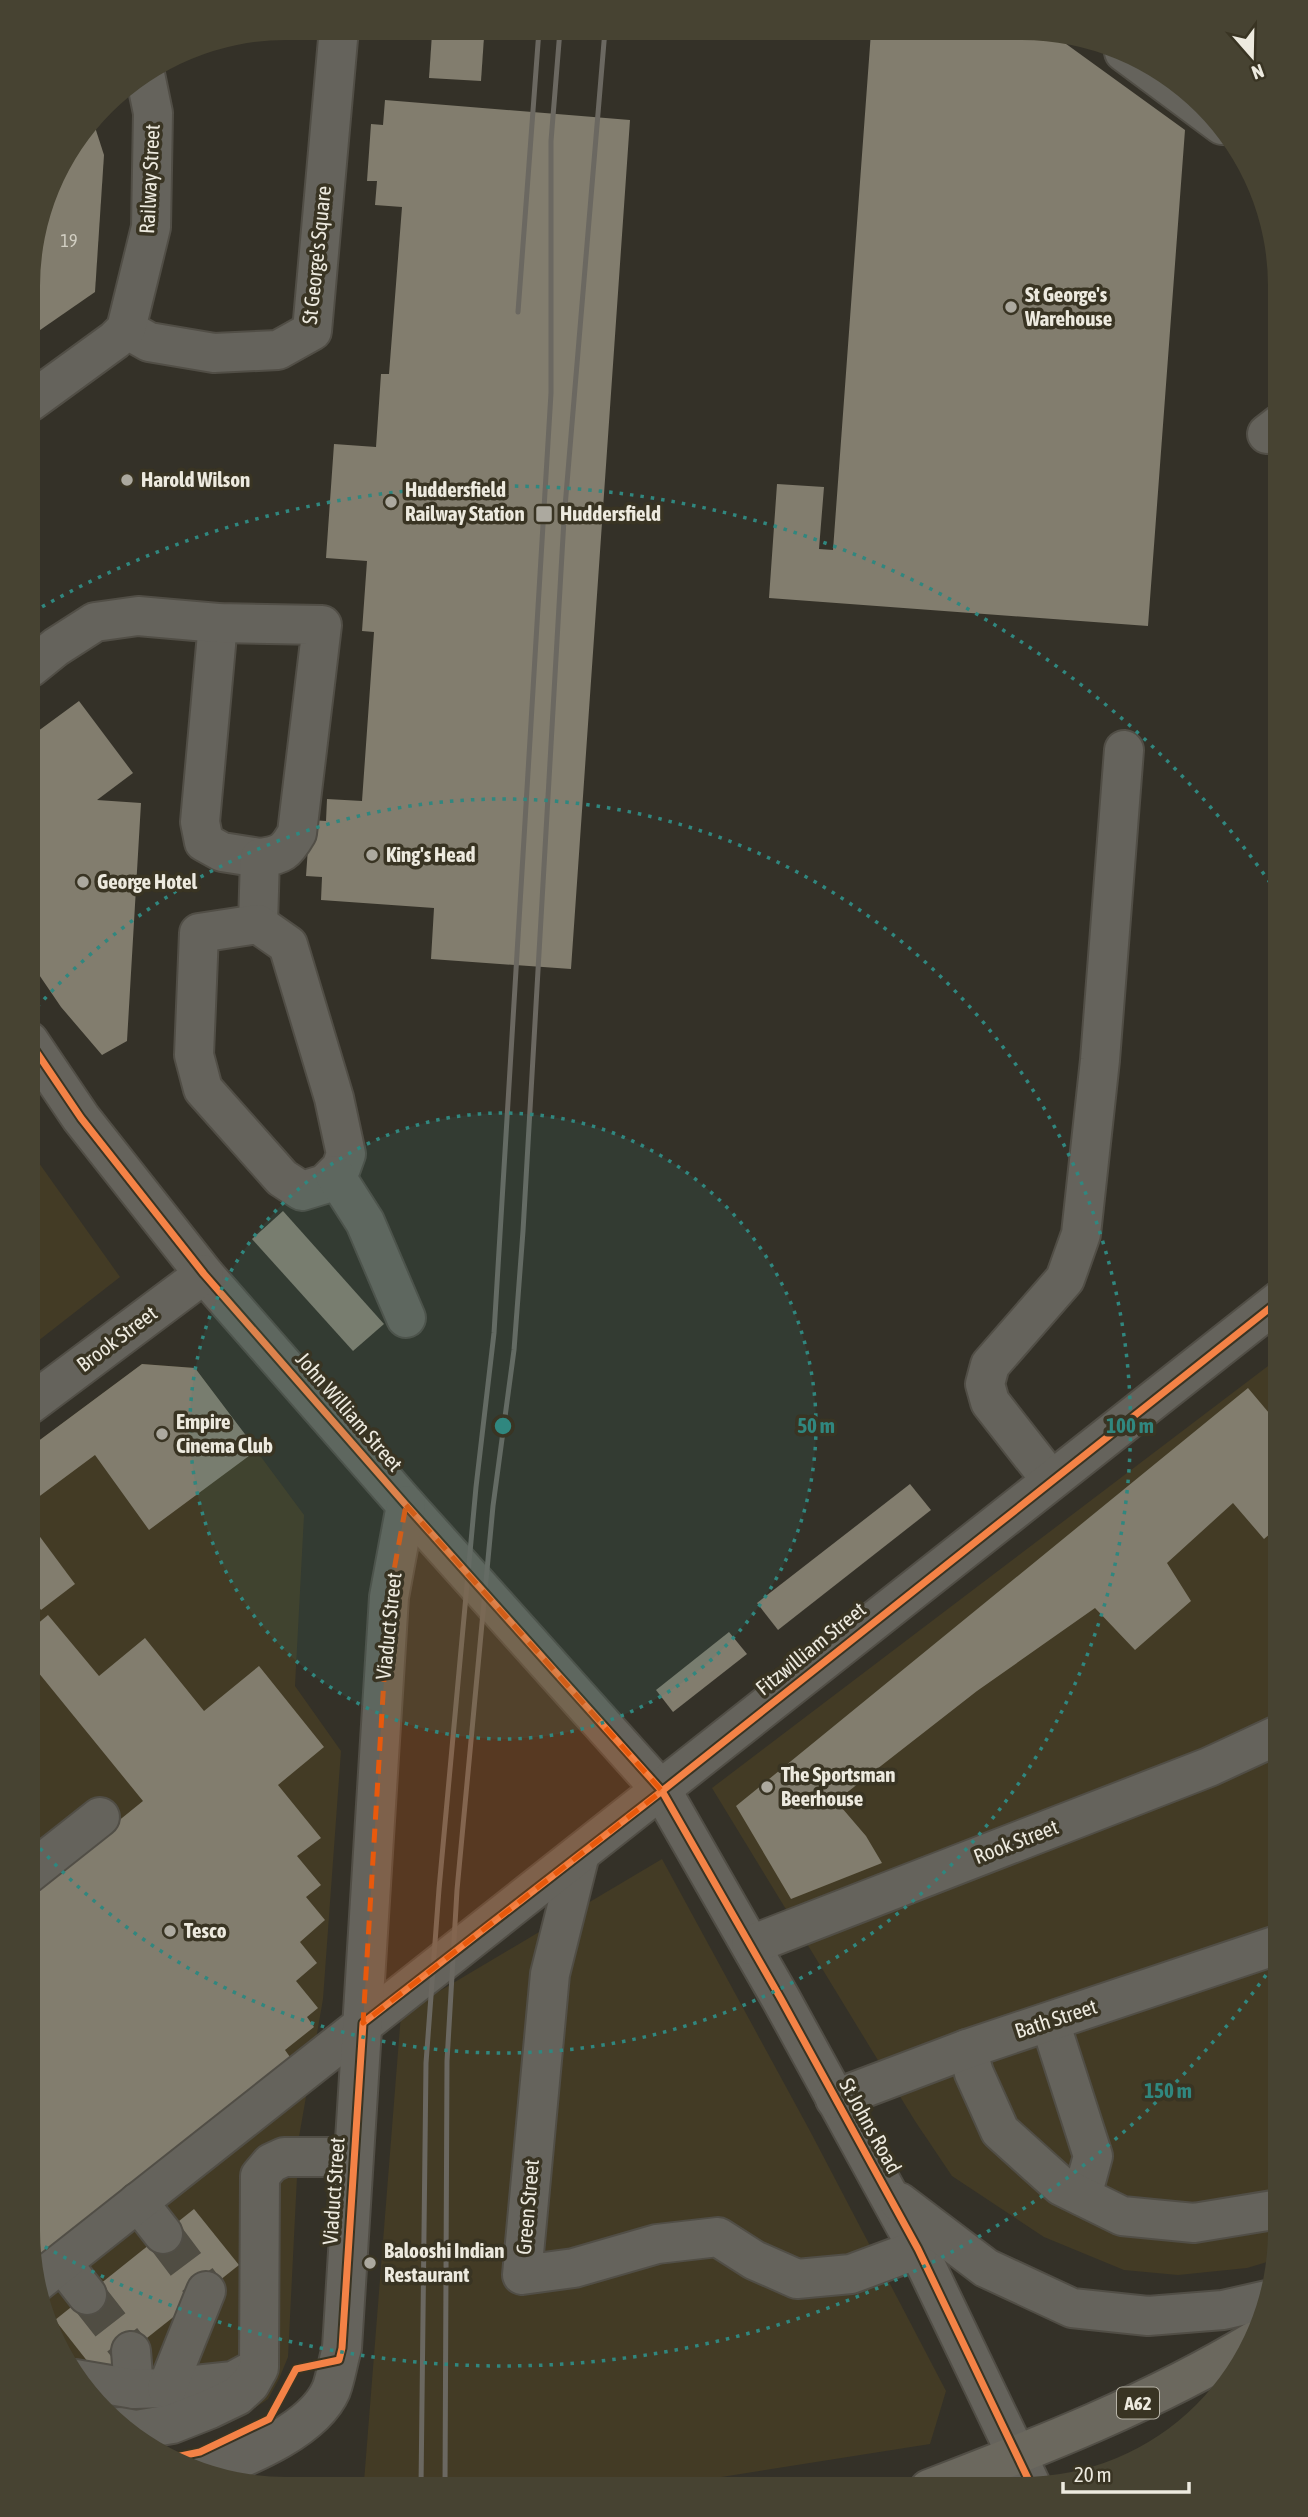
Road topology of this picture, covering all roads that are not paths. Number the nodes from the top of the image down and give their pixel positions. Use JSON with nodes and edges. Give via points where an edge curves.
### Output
{"nodes":[{"id":1,"x":338,"y":41,"type":"edge"},
{"id":2,"x":147,"y":83,"type":"edge"},
{"id":3,"x":126,"y":329,"type":"junction"},
{"id":4,"x":40,"y":395,"type":"edge"},
{"id":5,"x":218,"y":623,"type":"junction"},
{"id":6,"x":40,"y":660,"type":"edge"},
{"id":7,"x":1124,"y":750,"type":"dead end"},
{"id":8,"x":260,"y":858,"type":"junction"},
{"id":9,"x":258,"y":924,"type":"junction"},
{"id":10,"x":40,"y":1057,"type":"edge"},
{"id":11,"x":335,"y":1175,"type":"junction"},
{"id":12,"x":204,"y":1274,"type":"junction"},
{"id":13,"x":1267,"y":1310,"type":"edge"},
{"id":14,"x":406,"y":1318,"type":"dead end"},
{"id":15,"x":40,"y":1397,"type":"edge"},
{"id":16,"x":1051,"y":1480,"type":"junction"},
{"id":17,"x":406,"y":1505,"type":"junction"},
{"id":18,"x":1267,"y":1740,"type":"edge"},
{"id":19,"x":662,"y":1790,"type":"junction"},
{"id":20,"x":100,"y":1817,"type":"dead end"},
{"id":21,"x":580,"y":1854,"type":"junction"},
{"id":22,"x":40,"y":1864,"type":"edge"},
{"id":23,"x":751,"y":1945,"type":"junction"},
{"id":24,"x":1267,"y":1948,"type":"edge"},
{"id":25,"x":1050,"y":2022,"type":"junction"},
{"id":26,"x":363,"y":2023,"type":"junction"},
{"id":27,"x":967,"y":2049,"type":"junction"},
{"id":28,"x":835,"y":2099,"type":"junction"},
{"id":29,"x":353,"y":2157,"type":"junction"},
{"id":30,"x":889,"y":2195,"type":"junction"},
{"id":31,"x":1082,"y":2196,"type":"junction"},
{"id":32,"x":138,"y":2202,"type":"junction"},
{"id":33,"x":1267,"y":2212,"type":"edge"},
{"id":34,"x":163,"y":2234,"type":"tunnel mouth"},
{"id":35,"x":918,"y":2249,"type":"junction"},
{"id":36,"x":49,"y":2273,"type":"edge"},
{"id":37,"x":206,"y":2291,"type":"dead end"},
{"id":38,"x":86,"y":2295,"type":"tunnel mouth"},
{"id":39,"x":1257,"y":2302,"type":"edge"},
{"id":40,"x":131,"y":2351,"type":"tunnel mouth"},
{"id":41,"x":1236,"y":2353,"type":"edge"},
{"id":42,"x":259,"y":2368,"type":"junction"},
{"id":43,"x":91,"y":2381,"type":"edge"},
{"id":44,"x":151,"y":2389,"type":"junction"},
{"id":45,"x":141,"y":2429,"type":"edge"},
{"id":46,"x":219,"y":2467,"type":"edge"},
{"id":47,"x":1025,"y":2471,"type":"edge"},
{"id":48,"x":993,"y":2477,"type":"edge"}],
"edges":[{"from":1,"to":3,"type":"street","name":"St George's Square","via":[[312,331],[278,350],[214,353],[149,342]]},
{"from":2,"to":3,"type":"street","name":"Railway Street","via":[[153,113],[151,228]]},
{"from":3,"to":4,"type":"street"},
{"from":5,"to":6,"type":"street","via":[[138,616],[95,622]]},
{"from":5,"to":8,"type":"street","via":[[200,822],[204,842],[222,852]]},
{"from":5,"to":8,"type":"street","via":[[321,625],[297,832],[279,855]]},
{"from":7,"to":16,"type":"street","via":[[1082,1234],[1065,1279],[990,1365],[985,1384],[990,1402]]},
{"from":8,"to":9,"type":"street"},
{"from":9,"to":11,"type":"street","via":[[288,945],[346,1154]]},
{"from":9,"to":11,"type":"street","via":[[199,933],[194,1055],[203,1089],[282,1178],[302,1191],[325,1184]]},
{"from":10,"to":12,"type":"street","name":"John William Street","via":[[81,1118]]},
{"from":11,"to":14,"type":"street","via":[[365,1222]]},
{"from":12,"to":15,"type":"street","name":"Brook Street"},
{"from":12,"to":17,"type":"street","name":"John William Street"},
{"from":13,"to":16,"type":"street","name":"Fitzwilliam Street"},
{"from":16,"to":19,"type":"street","name":"Fitzwilliam Street"},
{"from":17,"to":19,"type":"street","name":"John William Street"},
{"from":17,"to":26,"type":"street","name":"Viaduct Street","via":[[388,1597]]},
{"from":18,"to":23,"type":"street","name":"Rook Street","via":[[1209,1767]]},
{"from":19,"to":21,"type":"street","name":"Fitzwilliam Street"},
{"from":19,"to":23,"type":"street","name":"St Johns Road"},
{"from":20,"to":22,"type":"street"},
{"from":21,"to":26,"type":"street","name":"Fitzwilliam Street"},
{"from":21,"to":35,"type":"street","name":"Green Street","via":[[550,1974],[522,2275],[575,2267],[657,2244],[718,2238],[797,2279],[851,2274]]},
{"from":23,"to":28,"type":"street","name":"St Johns Road"},
{"from":24,"to":25,"type":"street","name":"Bath Street"},
{"from":25,"to":27,"type":"street","name":"Bath Street"},
{"from":25,"to":31,"type":"street","via":[[1093,2156]]},
{"from":26,"to":29,"type":"street","name":"Viaduct Street"},
{"from":26,"to":32,"type":"street","name":"Fitzwilliam Street"},
{"from":27,"to":28,"type":"street","name":"Bath Street"},
{"from":27,"to":31,"type":"street","via":[[1000,2131],[1061,2186]]},
{"from":28,"to":30,"type":"street","name":"St Johns Road"},
{"from":29,"to":42,"type":"street","via":[[284,2157],[260,2176]]},
{"from":29,"to":46,"type":"street","name":"Viaduct Street","via":[[342,2348],[330,2391],[308,2419],[275,2442]]},
{"from":30,"to":35,"type":"street","name":"St Johns Road"},
{"from":30,"to":39,"type":"street","via":[[986,2268],[1072,2308],[1148,2316]]},
{"from":31,"to":33,"type":"street","via":[[1122,2216],[1194,2223]]},
{"from":32,"to":34,"type":"street"},
{"from":32,"to":36,"type":"street","name":"Fitzwilliam Street"},
{"from":35,"to":47,"type":"street","name":"St Johns Road"},
{"from":36,"to":38,"type":"street"},
{"from":37,"to":44,"type":"street"},
{"from":40,"to":44,"type":"street"},
{"from":41,"to":47,"type":"highway","number":"A62","via":[[1082,2429]]},
{"from":42,"to":44,"type":"street","via":[[233,2381]]},
{"from":42,"to":45,"type":"street","via":[[237,2396],[172,2424]]},
{"from":43,"to":44,"type":"street"},
{"from":47,"to":48,"type":"highway","number":"A62"}]}
